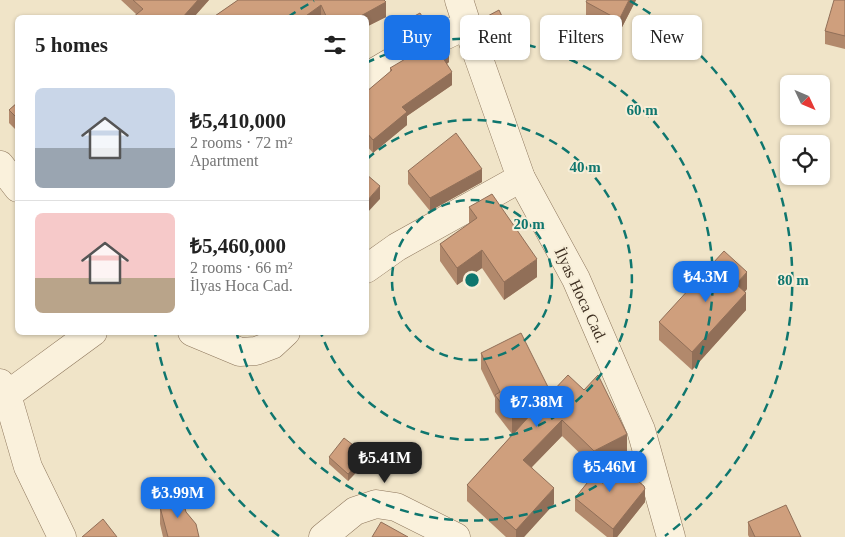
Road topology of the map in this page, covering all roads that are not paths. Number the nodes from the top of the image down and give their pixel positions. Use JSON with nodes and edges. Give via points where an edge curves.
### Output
{"nodes":[{"id":1,"x":463,"y":13,"type":"edge"},
{"id":2,"x":369,"y":75,"type":"edge"},
{"id":3,"x":0,"y":164,"type":"edge"},
{"id":4,"x":521,"y":178,"type":"junction"},
{"id":5,"x":15,"y":184,"type":"edge"},
{"id":6,"x":369,"y":267,"type":"edge"},
{"id":7,"x":88,"y":335,"type":"edge"},
{"id":8,"x":199,"y":335,"type":"edge"},
{"id":9,"x":283,"y":335,"type":"edge"},
{"id":10,"x":2,"y":392,"type":"edge"},
{"id":11,"x":62,"y":537,"type":"edge"},
{"id":12,"x":323,"y":537,"type":"edge"},
{"id":13,"x":456,"y":537,"type":"edge"},
{"id":14,"x":671,"y":537,"type":"edge"}],
"edges":[{"from":1,"to":2,"type":"street"},
{"from":1,"to":4,"type":"street","name":"İlyas Hoca Cad."},
{"from":3,"to":5,"type":"street"},
{"from":4,"to":6,"type":"street","via":[[397,247]]},
{"from":4,"to":14,"type":"street","name":"İlyas Hoca Cad.","via":[[576,279],[641,430]]},
{"from":7,"to":10,"type":"street"},
{"from":8,"to":9,"type":"street","via":[[240,352],[272,345]]},
{"from":10,"to":11,"type":"street","via":[[28,468]]},
{"from":12,"to":13,"type":"street","via":[[355,511],[376,504],[396,507]]}]}
